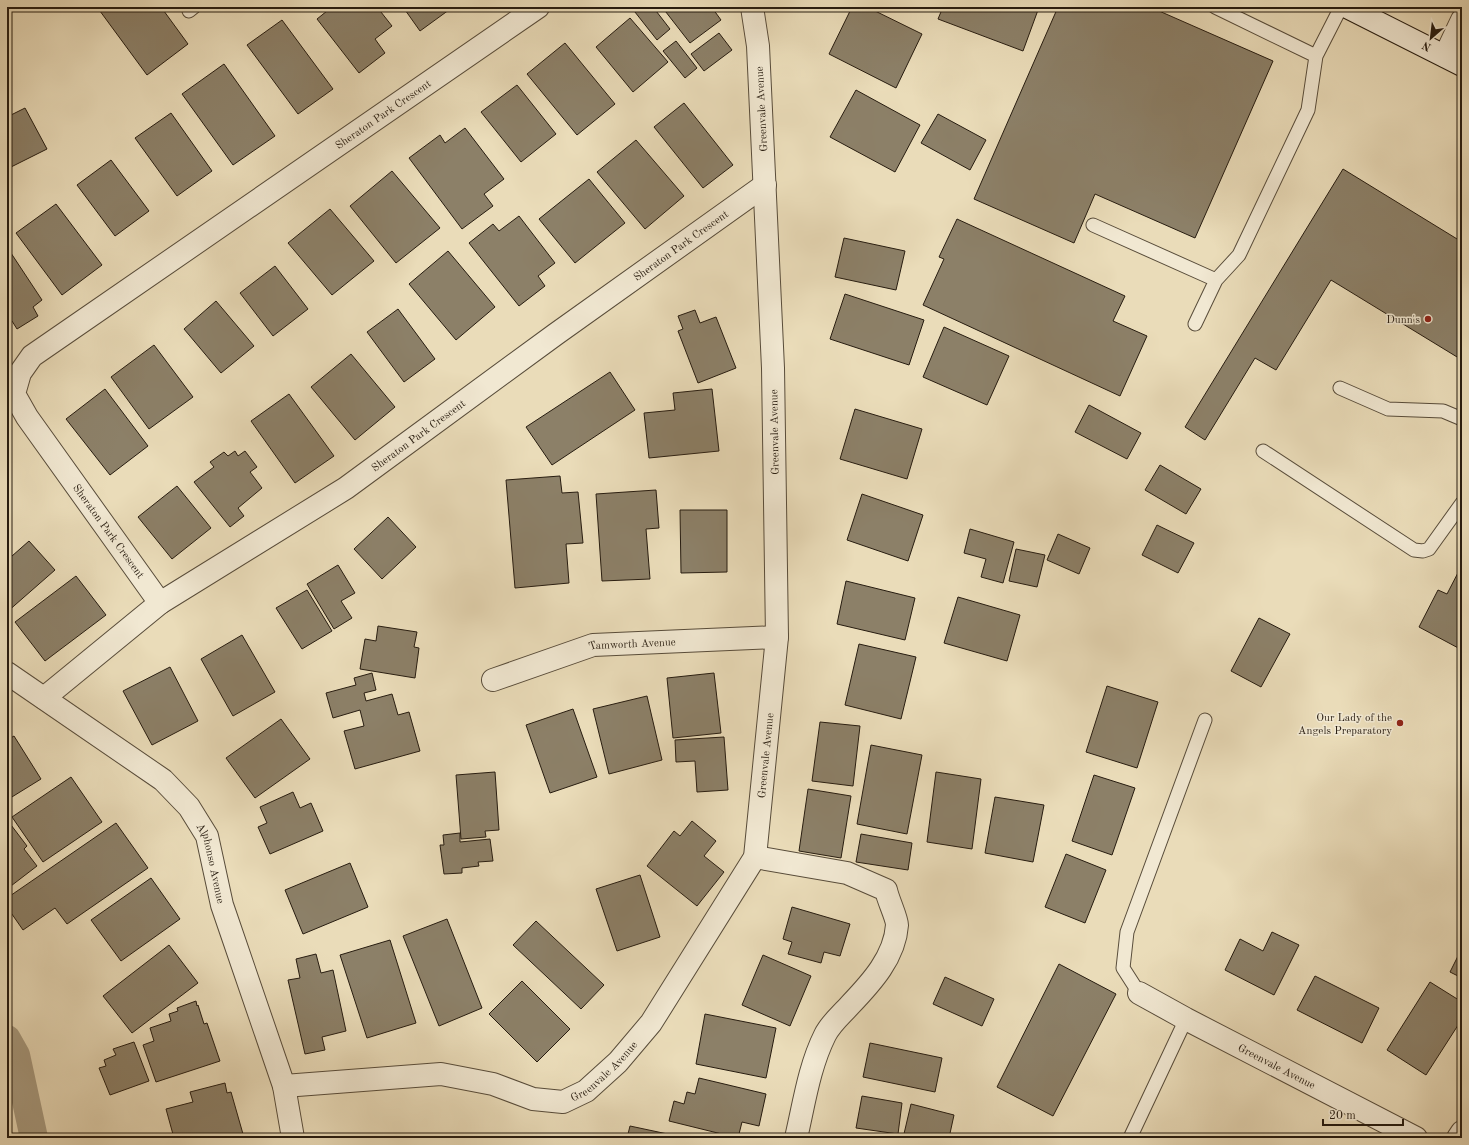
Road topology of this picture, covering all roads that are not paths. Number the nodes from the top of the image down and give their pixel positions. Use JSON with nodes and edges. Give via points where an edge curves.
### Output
{"nodes":[{"id":1,"x":538,"y":7,"type":"edge"},
{"id":2,"x":752,"y":7,"type":"edge"},
{"id":3,"x":1215,"y":7,"type":"edge"},
{"id":4,"x":1341,"y":7,"type":"edge"},
{"id":5,"x":1347,"y":7,"type":"edge"},
{"id":6,"x":1462,"y":20,"type":"edge"},
{"id":7,"x":1316,"y":56,"type":"junction"},
{"id":8,"x":1454,"y":60,"type":"edge"},
{"id":9,"x":765,"y":185,"type":"junction"},
{"id":10,"x":1093,"y":225,"type":"dead end"},
{"id":11,"x":1216,"y":280,"type":"junction"},
{"id":12,"x":1195,"y":324,"type":"dead end"},
{"id":13,"x":1340,"y":388,"type":"dead end"},
{"id":14,"x":1462,"y":419,"type":"edge"},
{"id":15,"x":1263,"y":451,"type":"dead end"},
{"id":16,"x":1462,"y":503,"type":"edge"},
{"id":17,"x":160,"y":603,"type":"junction"},
{"id":18,"x":778,"y":637,"type":"junction"},
{"id":19,"x":7,"y":673,"type":"edge"},
{"id":20,"x":493,"y":680,"type":"dead end"},
{"id":21,"x":44,"y":698,"type":"junction"},
{"id":22,"x":1206,"y":720,"type":"dead end"},
{"id":23,"x":755,"y":857,"type":"junction"},
{"id":24,"x":1139,"y":993,"type":"joint"},
{"id":25,"x":1186,"y":1019,"type":"junction"},
{"id":26,"x":284,"y":1086,"type":"junction"},
{"id":27,"x":1462,"y":1132,"type":"edge"},
{"id":28,"x":293,"y":1138,"type":"edge"},
{"id":29,"x":796,"y":1138,"type":"edge"},
{"id":30,"x":1130,"y":1138,"type":"edge"},
{"id":31,"x":1416,"y":1138,"type":"edge"},
{"id":32,"x":1458,"y":1138,"type":"edge"}],
"edges":[{"from":1,"to":17,"type":"street","name":"Sheraton Park Crescent","via":[[32,356],[20,373],[14,394],[27,417]]},
{"from":2,"to":9,"type":"street","name":"Greenvale Avenue","via":[[758,46]]},
{"from":3,"to":7,"type":"lane"},
{"from":4,"to":7,"type":"lane"},
{"from":5,"to":8,"type":"street"},
{"from":6,"to":8,"type":"street"},
{"from":7,"to":11,"type":"lane","via":[[1308,110],[1239,255]]},
{"from":9,"to":17,"type":"street","name":"Sheraton Park Crescent","via":[[346,488]]},
{"from":9,"to":18,"type":"street","name":"Greenvale Avenue","via":[[773,368]]},
{"from":10,"to":11,"type":"lane"},
{"from":11,"to":12,"type":"lane"},
{"from":13,"to":14,"type":"lane","via":[[1388,409],[1443,411]]},
{"from":15,"to":16,"type":"lane","via":[[1414,550],[1429,549]]},
{"from":17,"to":21,"type":"street"},
{"from":18,"to":20,"type":"street","name":"Tamworth Avenue","via":[[593,645]]},
{"from":18,"to":23,"type":"street","name":"Greenvale Avenue"},
{"from":19,"to":21,"type":"street","name":"Alphonso Avenue"},
{"from":21,"to":26,"type":"street","name":"Alphonso Avenue","via":[[163,780],[189,807],[207,836],[222,905]]},
{"from":22,"to":24,"type":"lane","via":[[1127,932],[1122,968]]},
{"from":23,"to":26,"type":"street","name":"Greenvale Avenue","via":[[651,1023],[618,1062],[586,1091],[563,1102],[533,1099],[493,1084],[441,1074]]},
{"from":23,"to":29,"type":"street","via":[[847,873],[886,890],[897,924],[890,954],[867,987],[825,1034],[814,1060]]},
{"from":24,"to":25,"type":"street","name":"Greenvale Avenue"},
{"from":25,"to":30,"type":"lane"},
{"from":25,"to":31,"type":"street","name":"Greenvale Avenue"},
{"from":26,"to":28,"type":"street","name":"Alphonso Avenue"},
{"from":27,"to":32,"type":"street"}]}
